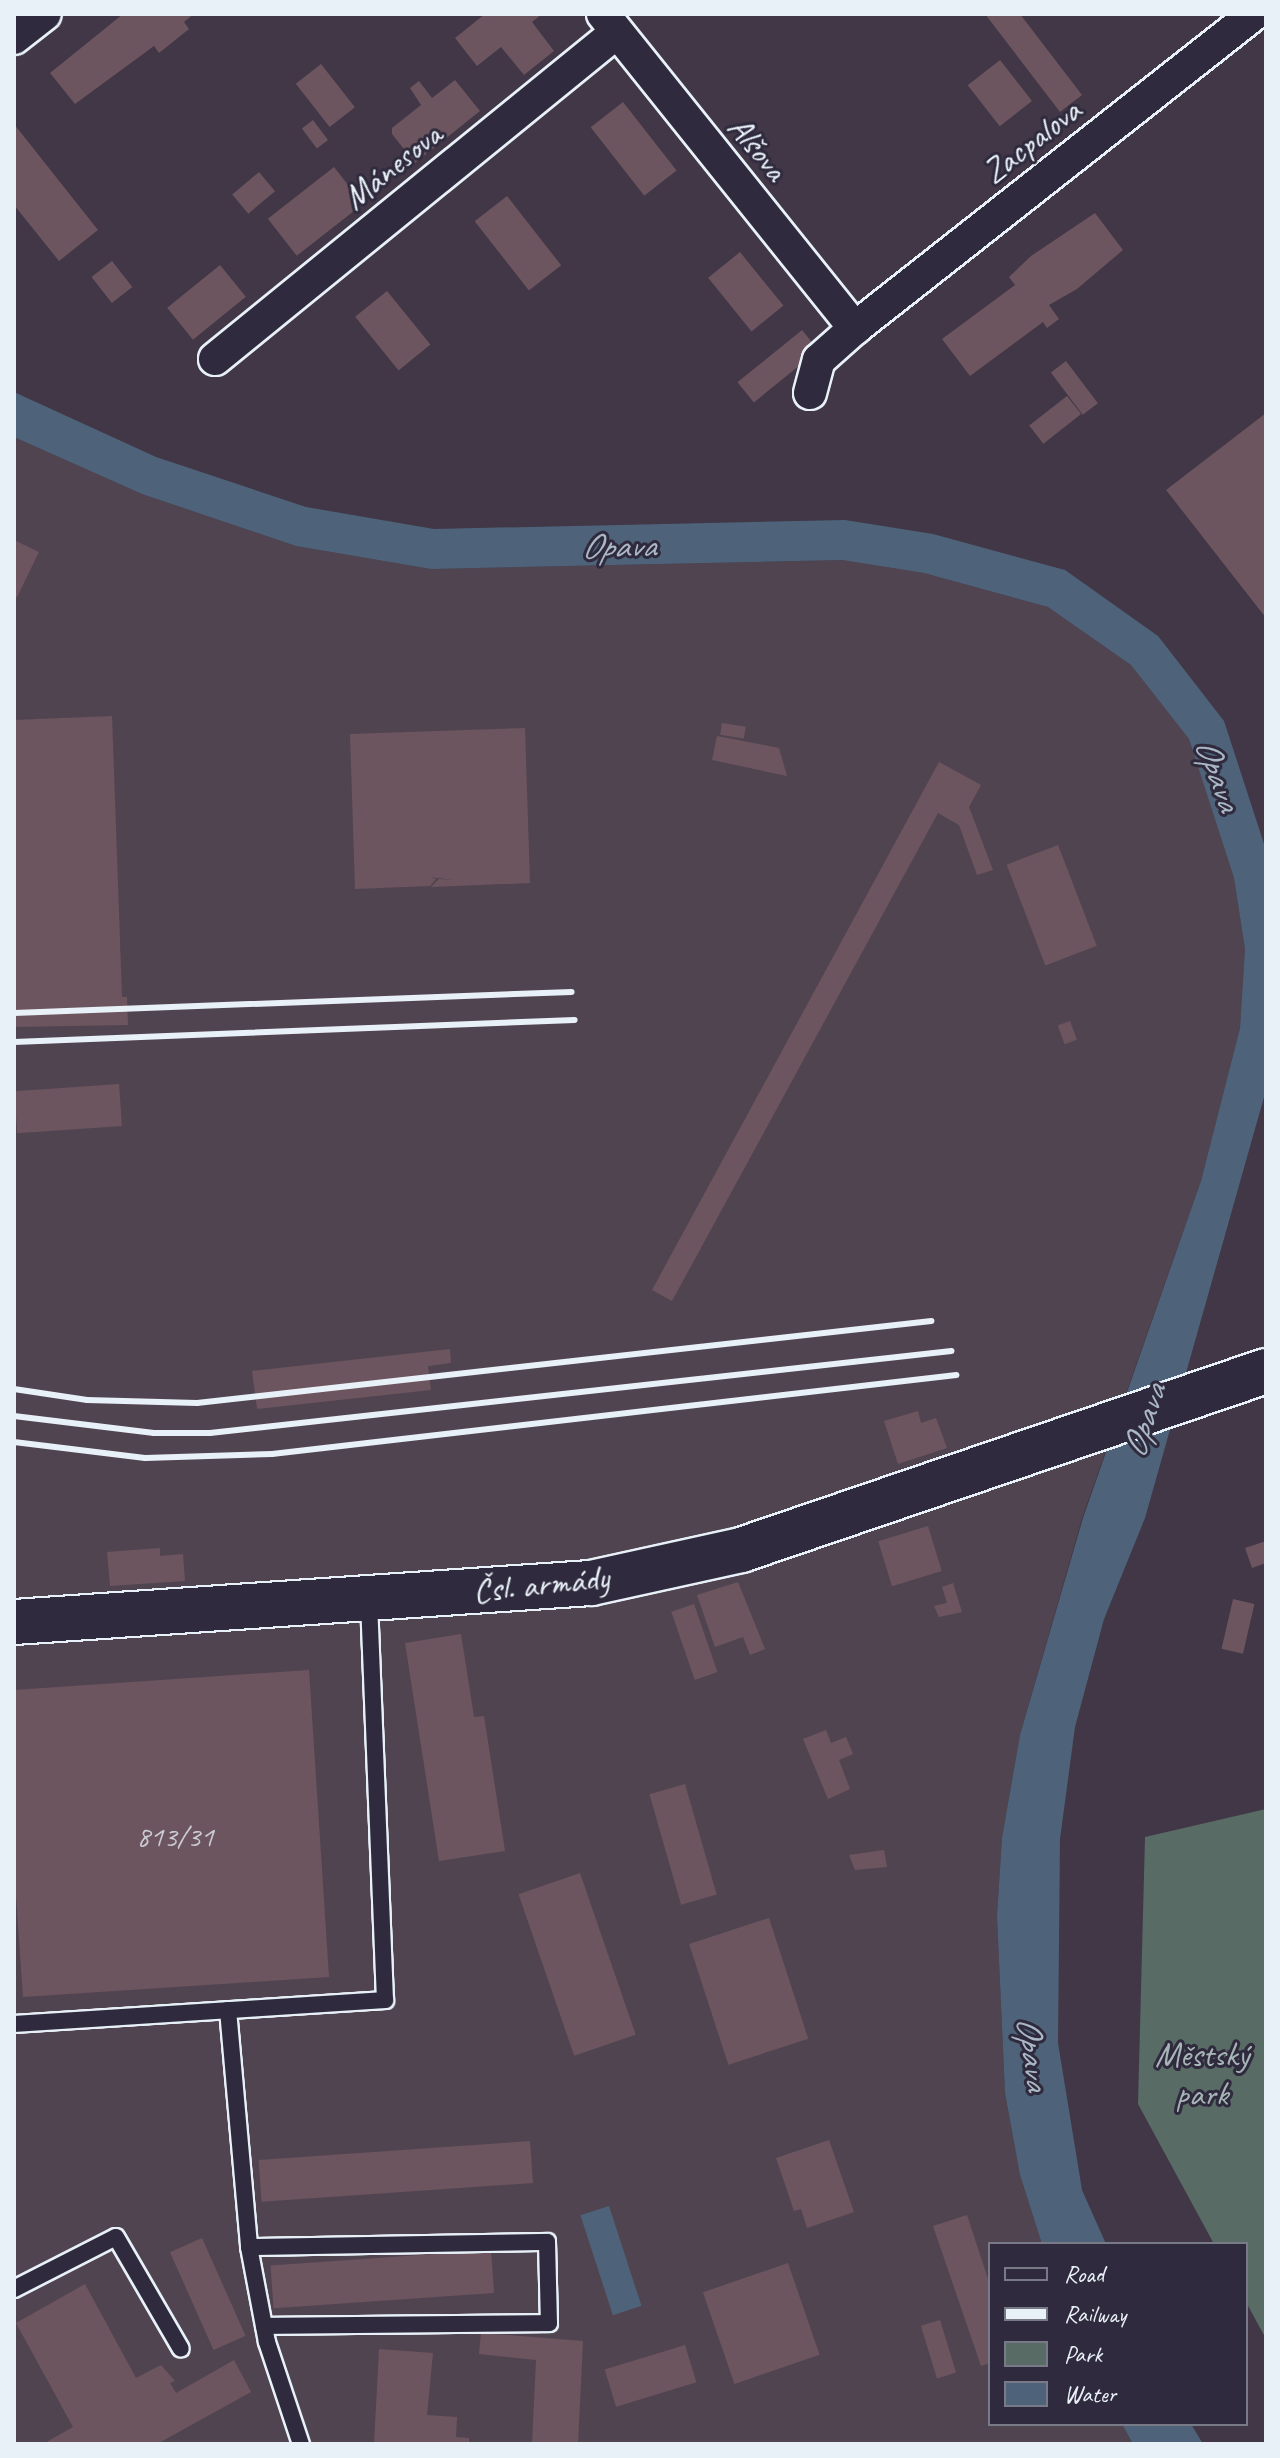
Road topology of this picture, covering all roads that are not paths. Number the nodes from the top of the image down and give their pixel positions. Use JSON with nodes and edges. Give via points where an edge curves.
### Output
{"nodes":[{"id":1,"x":45,"y":14,"type":"edge"},
{"id":2,"x":1254,"y":14,"type":"edge"},
{"id":3,"x":610,"y":23,"type":"edge"},
{"id":4,"x":14,"y":38,"type":"edge"},
{"id":5,"x":855,"y":328,"type":"junction"},
{"id":6,"x":215,"y":359,"type":"dead end"},
{"id":7,"x":810,"y":393,"type":"dead end"},
{"id":8,"x":1265,"y":1371,"type":"edge"},
{"id":9,"x":368,"y":1598,"type":"junction"},
{"id":10,"x":14,"y":1622,"type":"edge"},
{"id":11,"x":228,"y":2010,"type":"junction"},
{"id":12,"x":14,"y":2024,"type":"edge"},
{"id":13,"x":249,"y":2247,"type":"junction"},
{"id":14,"x":14,"y":2289,"type":"edge"},
{"id":15,"x":264,"y":2326,"type":"junction"},
{"id":16,"x":181,"y":2349,"type":"dead end"},
{"id":17,"x":301,"y":2444,"type":"edge"}],
"edges":[{"from":1,"to":4,"type":"street"},
{"from":2,"to":5,"type":"street","name":"Zacpalova"},
{"from":3,"to":5,"type":"street","name":"Alšova"},
{"from":3,"to":6,"type":"street","name":"Mánesova"},
{"from":5,"to":7,"type":"street","name":"Zacpalova","via":[[819,360]]},
{"from":8,"to":9,"type":"main road","name":"Čsl. armády","via":[[741,1550],[591,1583]]},
{"from":9,"to":10,"type":"main road","name":"Čsl. armády"},
{"from":9,"to":11,"type":"lane","via":[[385,2000]]},
{"from":11,"to":12,"type":"lane"},
{"from":11,"to":13,"type":"lane"},
{"from":13,"to":15,"type":"lane"},
{"from":13,"to":15,"type":"lane","via":[[547,2242],[549,2323]]},
{"from":14,"to":16,"type":"lane","via":[[116,2237]]},
{"from":15,"to":17,"type":"lane"}]}
